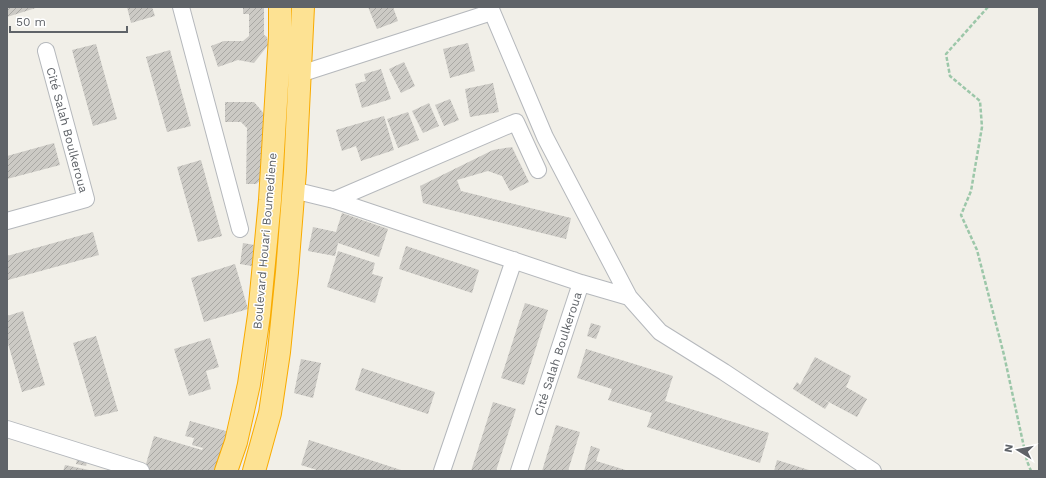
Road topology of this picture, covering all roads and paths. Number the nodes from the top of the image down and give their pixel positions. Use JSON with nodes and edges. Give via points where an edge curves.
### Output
{"nodes":[{"id":1,"x":181,"y":7,"type":"edge"},
{"id":2,"x":280,"y":7,"type":"edge"},
{"id":3,"x":303,"y":7,"type":"edge"},
{"id":4,"x":988,"y":7,"type":"edge"},
{"id":5,"x":491,"y":9,"type":"edge"},
{"id":6,"x":46,"y":51,"type":"dead end"},
{"id":7,"x":300,"y":74,"type":"junction"},
{"id":8,"x":538,"y":170,"type":"dead end"},
{"id":9,"x":293,"y":190,"type":"junction"},
{"id":10,"x":334,"y":200,"type":"junction"},
{"id":11,"x":7,"y":221,"type":"edge"},
{"id":12,"x":240,"y":229,"type":"dead end"},
{"id":13,"x":514,"y":260,"type":"junction"},
{"id":14,"x":582,"y":283,"type":"junction"},
{"id":15,"x":630,"y":297,"type":"junction"},
{"id":16,"x":7,"y":429,"type":"edge"},
{"id":17,"x":141,"y":471,"type":"edge"},
{"id":18,"x":226,"y":471,"type":"edge"},
{"id":19,"x":254,"y":471,"type":"edge"},
{"id":20,"x":442,"y":471,"type":"edge"},
{"id":21,"x":519,"y":471,"type":"edge"},
{"id":22,"x":873,"y":471,"type":"edge"},
{"id":23,"x":1031,"y":471,"type":"edge"}],
"edges":[{"from":1,"to":12,"type":"street"},
{"from":2,"to":18,"type":"highway","name":"Boulevard Houari Boumediene","via":[[270,200],[259,315],[249,384],[236,442]]},
{"from":3,"to":7,"type":"highway","name":"Boulevard Houari Boumediene"},
{"from":4,"to":23,"type":"path","via":[[946,54],[950,76],[980,102],[982,127],[971,191],[961,215],[977,250]]},
{"from":5,"to":7,"type":"street"},
{"from":5,"to":15,"type":"street","via":[[545,136]]},
{"from":6,"to":11,"type":"street","name":"Cité Salah Boulkeroua","via":[[86,199]]},
{"from":7,"to":9,"type":"highway","name":"Boulevard Houari Boumediene"},
{"from":8,"to":10,"type":"street","via":[[516,122]]},
{"from":9,"to":10,"type":"street","name":"Cité Salah Boulkeroua"},
{"from":9,"to":19,"type":"highway","name":"Boulevard Houari Boumediene","via":[[279,352],[270,413]]},
{"from":10,"to":13,"type":"street","name":"Cité Salah Boulkeroua"},
{"from":13,"to":14,"type":"street","name":"Cité Salah Boulkeroua"},
{"from":13,"to":20,"type":"street"},
{"from":14,"to":15,"type":"street"},
{"from":14,"to":21,"type":"street","name":"Cité Salah Boulkeroua"},
{"from":15,"to":22,"type":"street","via":[[660,332]]},
{"from":16,"to":17,"type":"street"}]}
